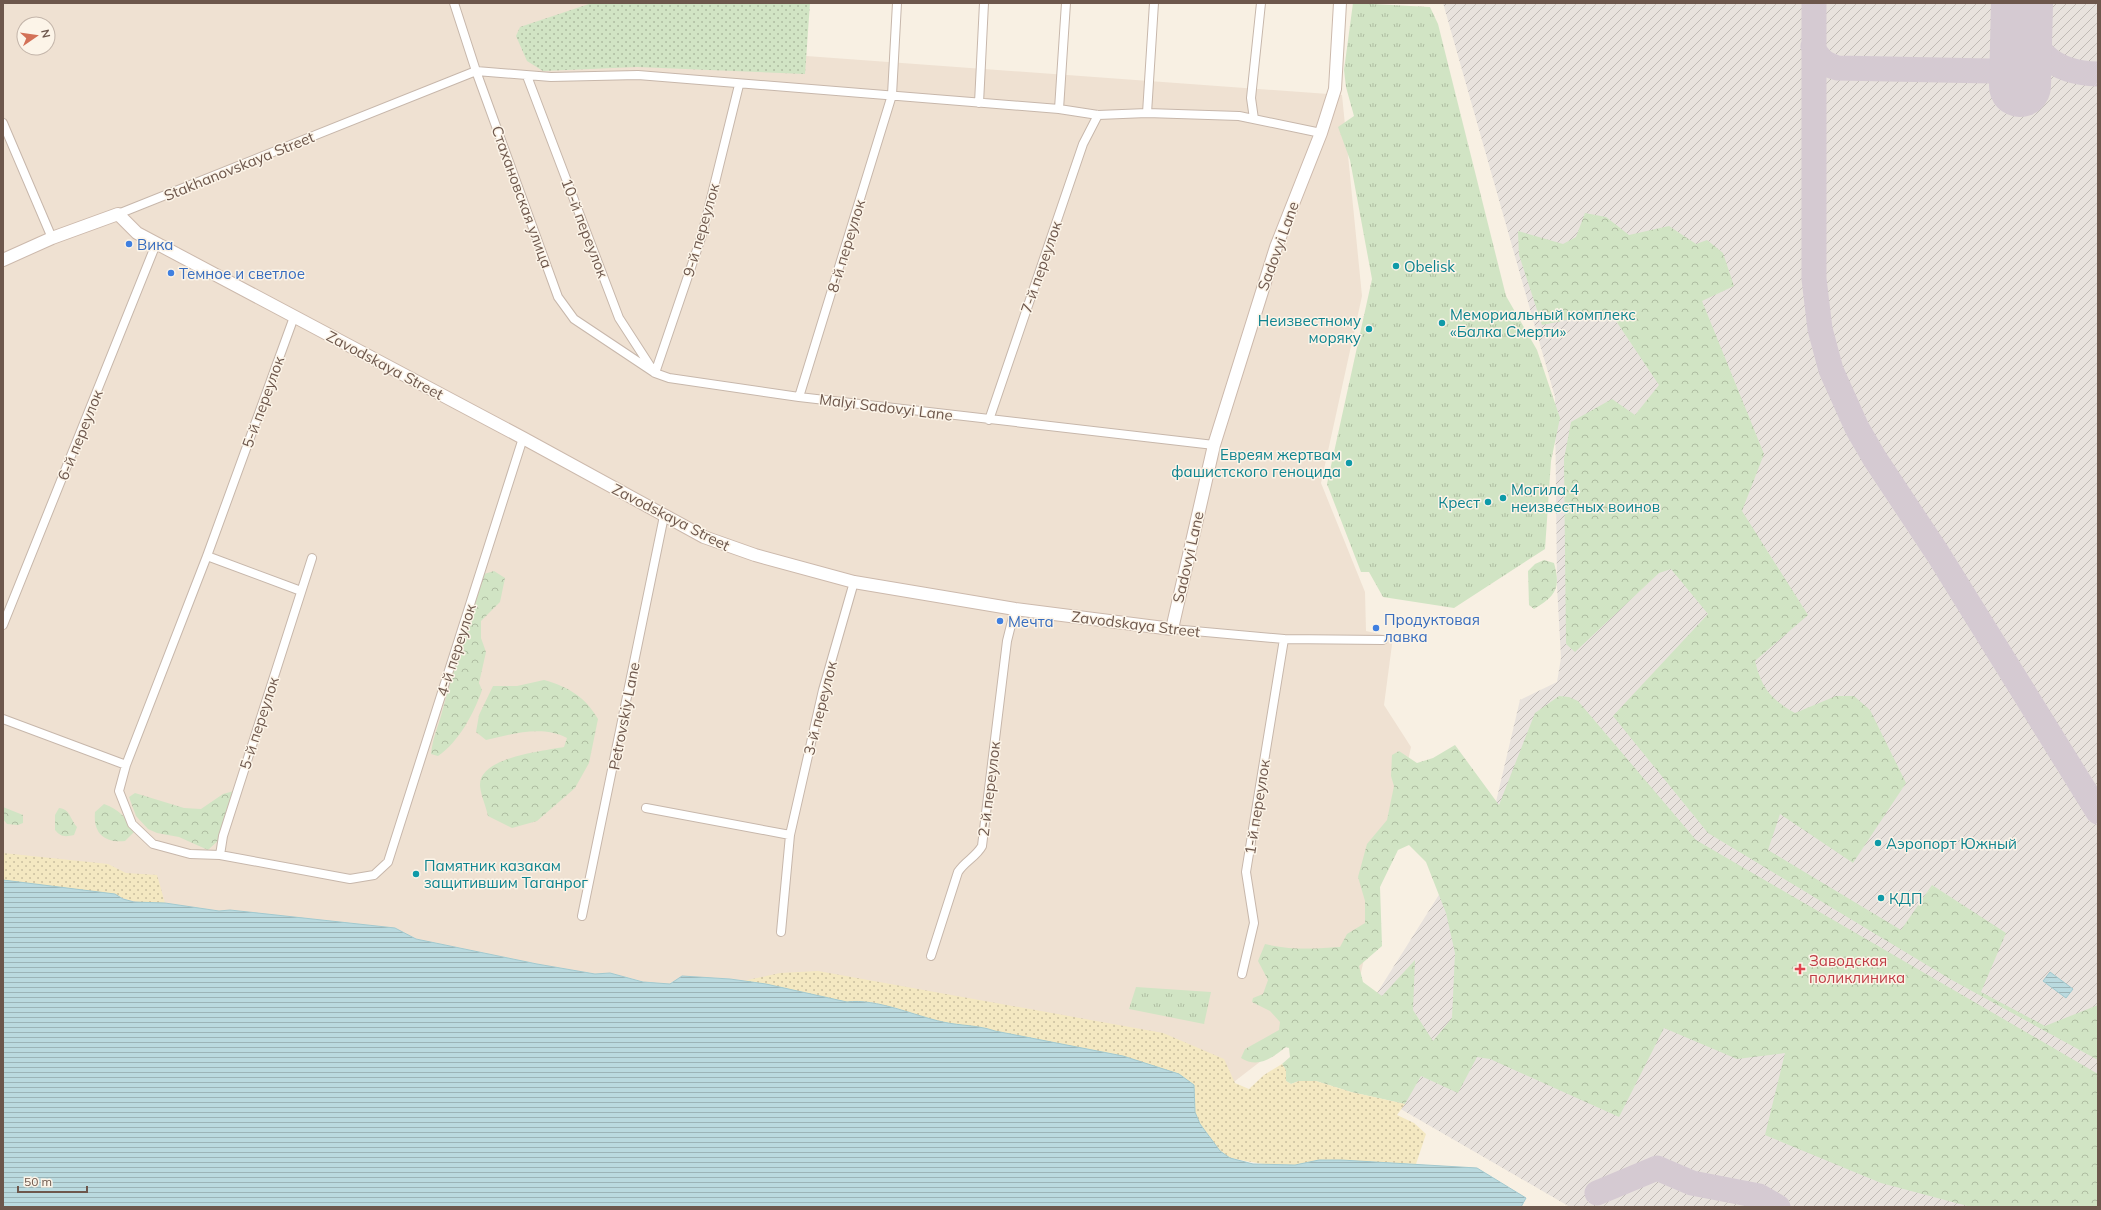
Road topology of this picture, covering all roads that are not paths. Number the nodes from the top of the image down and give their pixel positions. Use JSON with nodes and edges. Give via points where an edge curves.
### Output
{"nodes":[{"id":1,"x":454,"y":3,"type":"edge"},
{"id":2,"x":897,"y":3,"type":"edge"},
{"id":3,"x":984,"y":3,"type":"edge"},
{"id":4,"x":1066,"y":3,"type":"edge"},
{"id":5,"x":1154,"y":3,"type":"edge"},
{"id":6,"x":1261,"y":3,"type":"edge"},
{"id":7,"x":1340,"y":3,"type":"edge"},
{"id":8,"x":476,"y":72,"type":"junction"},
{"id":9,"x":527,"y":76,"type":"junction"},
{"id":10,"x":739,"y":85,"type":"junction"},
{"id":11,"x":892,"y":95,"type":"junction"},
{"id":12,"x":979,"y":103,"type":"junction"},
{"id":13,"x":1059,"y":109,"type":"junction"},
{"id":14,"x":1147,"y":113,"type":"junction"},
{"id":15,"x":1098,"y":115,"type":"junction"},
{"id":16,"x":1254,"y":119,"type":"junction"},
{"id":17,"x":3,"y":123,"type":"edge"},
{"id":18,"x":1321,"y":133,"type":"junction"},
{"id":19,"x":118,"y":214,"type":"junction"},
{"id":20,"x":52,"y":238,"type":"junction"},
{"id":21,"x":156,"y":244,"type":"junction"},
{"id":22,"x":3,"y":260,"type":"edge"},
{"id":23,"x":294,"y":317,"type":"junction"},
{"id":24,"x":574,"y":319,"type":"joint"},
{"id":25,"x":654,"y":373,"type":"junction"},
{"id":26,"x":799,"y":397,"type":"junction"},
{"id":27,"x":989,"y":420,"type":"junction"},
{"id":28,"x":523,"y":438,"type":"junction"},
{"id":29,"x":1214,"y":445,"type":"junction"},
{"id":30,"x":664,"y":516,"type":"junction"},
{"id":31,"x":207,"y":556,"type":"junction"},
{"id":32,"x":312,"y":558,"type":"dead end"},
{"id":33,"x":854,"y":582,"type":"junction"},
{"id":34,"x":301,"y":591,"type":"junction"},
{"id":35,"x":1014,"y":609,"type":"junction"},
{"id":36,"x":3,"y":625,"type":"edge"},
{"id":37,"x":1172,"y":629,"type":"junction"},
{"id":38,"x":1284,"y":639,"type":"junction"},
{"id":39,"x":1383,"y":640,"type":"dead end"},
{"id":40,"x":3,"y":719,"type":"edge"},
{"id":41,"x":126,"y":765,"type":"junction"},
{"id":42,"x":646,"y":808,"type":"dead end"},
{"id":43,"x":790,"y":835,"type":"junction"},
{"id":44,"x":220,"y":855,"type":"junction"},
{"id":45,"x":388,"y":862,"type":"joint"},
{"id":46,"x":582,"y":916,"type":"dead end"},
{"id":47,"x":781,"y":932,"type":"dead end"},
{"id":48,"x":931,"y":956,"type":"dead end"},
{"id":49,"x":1242,"y":974,"type":"dead end"}],
"edges":[{"from":1,"to":8,"type":"street","name":"Стахановская улица"},
{"from":2,"to":11,"type":"street","name":"8-й переулок"},
{"from":3,"to":12,"type":"street"},
{"from":4,"to":13,"type":"street"},
{"from":5,"to":14,"type":"street"},
{"from":6,"to":16,"type":"street","via":[[1251,98]]},
{"from":7,"to":18,"type":"street","name":"Sadovyi Lane","via":[[1335,89]]},
{"from":8,"to":9,"type":"street"},
{"from":8,"to":19,"type":"street","name":"Stakhanovskaya Street"},
{"from":8,"to":24,"type":"street","name":"Стахановская улица","via":[[558,297]]},
{"from":9,"to":10,"type":"street","via":[[638,75]]},
{"from":9,"to":25,"type":"street","name":"10-й переулок","via":[[619,318]]},
{"from":10,"to":11,"type":"street"},
{"from":10,"to":25,"type":"street","name":"9-й переулок","via":[[702,235]]},
{"from":11,"to":12,"type":"street"},
{"from":11,"to":26,"type":"street","name":"8-й переулок"},
{"from":12,"to":13,"type":"street"},
{"from":13,"to":15,"type":"street"},
{"from":14,"to":15,"type":"street"},
{"from":14,"to":16,"type":"street","via":[[1239,116]]},
{"from":15,"to":27,"type":"street","name":"7-й переулок","via":[[1083,144]]},
{"from":16,"to":18,"type":"street"},
{"from":17,"to":20,"type":"street"},
{"from":18,"to":29,"type":"street","name":"Sadovyi Lane","via":[[1276,247]]},
{"from":19,"to":20,"type":"street","name":"Stakhanovskaya Street"},
{"from":19,"to":21,"type":"street","name":"Zavodskaya Street","via":[[130,228]]},
{"from":20,"to":22,"type":"street","name":"Stakhanovskaya Street"},
{"from":21,"to":23,"type":"street","name":"Zavodskaya Street"},
{"from":21,"to":36,"type":"street","name":"6-й переулок"},
{"from":23,"to":28,"type":"street","name":"Zavodskaya Street"},
{"from":23,"to":31,"type":"street","name":"5-й переулок"},
{"from":24,"to":25,"type":"street","name":"Malyi Sadovyi Lane"},
{"from":25,"to":26,"type":"street","name":"Malyi Sadovyi Lane","via":[[669,378]]},
{"from":26,"to":27,"type":"street","name":"Malyi Sadovyi Lane"},
{"from":27,"to":29,"type":"street","name":"Malyi Sadovyi Lane"},
{"from":28,"to":30,"type":"street","name":"Zavodskaya Street"},
{"from":28,"to":45,"type":"street","name":"4-й переулок"},
{"from":29,"to":37,"type":"street","name":"Sadovyi Lane"},
{"from":30,"to":33,"type":"street","name":"Zavodskaya Street","via":[[731,548]]},
{"from":30,"to":46,"type":"street","name":"Petrovskiy Lane"},
{"from":31,"to":34,"type":"street"},
{"from":31,"to":41,"type":"street","name":"5-й переулок"},
{"from":32,"to":34,"type":"street","name":"5-й переулок"},
{"from":33,"to":35,"type":"street","name":"Zavodskaya Street"},
{"from":33,"to":43,"type":"street","name":"3-й переулок","via":[[823,690]]},
{"from":34,"to":44,"type":"street","name":"5-й переулок","via":[[223,836]]},
{"from":35,"to":37,"type":"street","name":"Zavodskaya Street"},
{"from":35,"to":48,"type":"street","name":"2-й переулок","via":[[1007,641],[982,846],[958,872]]},
{"from":37,"to":38,"type":"street","name":"Zavodskaya Street"},
{"from":38,"to":39,"type":"street","name":"Zavodskaya Street"},
{"from":38,"to":49,"type":"street","name":"1-й переулок","via":[[1246,872],[1254,922]]},
{"from":40,"to":41,"type":"street"},
{"from":41,"to":44,"type":"street","name":"5-й переулок","via":[[119,791],[132,824],[153,844],[190,854]]},
{"from":42,"to":43,"type":"street"},
{"from":43,"to":47,"type":"street","name":"3-й переулок"},
{"from":44,"to":45,"type":"street","name":"5-й переулок","via":[[350,879],[374,875]]}]}
